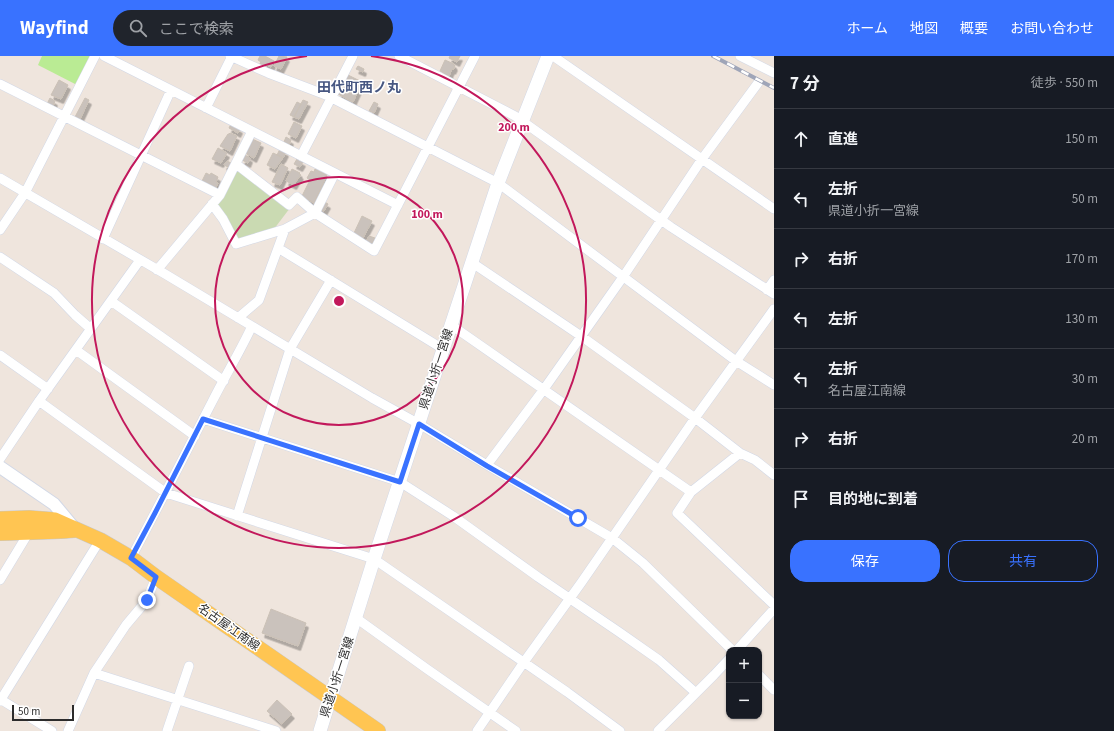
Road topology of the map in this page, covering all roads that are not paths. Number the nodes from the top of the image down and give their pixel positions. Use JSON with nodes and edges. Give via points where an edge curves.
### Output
{"nodes":[{"id":1,"x":95,"y":56,"type":"edge"},
{"id":2,"x":104,"y":56,"type":"edge"},
{"id":3,"x":231,"y":56,"type":"edge"},
{"id":4,"x":353,"y":56,"type":"edge"},
{"id":5,"x":399,"y":56,"type":"edge"},
{"id":6,"x":476,"y":56,"type":"edge"},
{"id":7,"x":740,"y":56,"type":"edge"},
{"id":8,"x":547,"y":57,"type":"edge"},
{"id":9,"x":774,"y":73,"type":"edge"},
{"id":10,"x":758,"y":83,"type":"dead end"},
{"id":11,"x":0,"y":84,"type":"edge"},
{"id":12,"x":459,"y":87,"type":"junction"},
{"id":13,"x":171,"y":90,"type":"junction"},
{"id":14,"x":331,"y":98,"type":"junction"},
{"id":15,"x":206,"y":108,"type":"junction"},
{"id":16,"x":65,"y":117,"type":"junction"},
{"id":17,"x":522,"y":121,"type":"junction"},
{"id":18,"x":252,"y":131,"type":"junction"},
{"id":19,"x":428,"y":147,"type":"junction"},
{"id":20,"x":142,"y":156,"type":"junction"},
{"id":21,"x":301,"y":156,"type":"junction"},
{"id":22,"x":702,"y":159,"type":"junction"},
{"id":23,"x":236,"y":164,"type":"junction"},
{"id":24,"x":335,"y":173,"type":"junction"},
{"id":25,"x":0,"y":178,"type":"edge"},
{"id":26,"x":498,"y":183,"type":"junction"},
{"id":27,"x":25,"y":193,"type":"junction"},
{"id":28,"x":220,"y":195,"type":"junction"},
{"id":29,"x":212,"y":204,"type":"junction"},
{"id":30,"x":398,"y":205,"type":"junction"},
{"id":31,"x":774,"y":209,"type":"edge"},
{"id":32,"x":315,"y":213,"type":"junction"},
{"id":33,"x":662,"y":220,"type":"junction"},
{"id":34,"x":286,"y":229,"type":"junction"},
{"id":35,"x":0,"y":230,"type":"edge"},
{"id":36,"x":103,"y":239,"type":"junction"},
{"id":37,"x":278,"y":248,"type":"junction"},
{"id":38,"x":0,"y":257,"type":"edge"},
{"id":39,"x":140,"y":260,"type":"junction"},
{"id":40,"x":471,"y":262,"type":"junction"},
{"id":41,"x":157,"y":270,"type":"junction"},
{"id":42,"x":623,"y":277,"type":"junction"},
{"id":43,"x":331,"y":280,"type":"junction"},
{"id":44,"x":774,"y":280,"type":"edge"},
{"id":45,"x":771,"y":292,"type":"edge"},
{"id":46,"x":111,"y":301,"type":"junction"},
{"id":47,"x":774,"y":309,"type":"edge"},
{"id":48,"x":238,"y":318,"type":"junction"},
{"id":49,"x":450,"y":325,"type":"junction"},
{"id":50,"x":252,"y":326,"type":"junction"},
{"id":51,"x":91,"y":329,"type":"junction"},
{"id":52,"x":581,"y":336,"type":"junction"},
{"id":53,"x":290,"y":349,"type":"junction"},
{"id":54,"x":443,"y":349,"type":"junction"},
{"id":55,"x":76,"y":350,"type":"junction"},
{"id":56,"x":0,"y":355,"type":"edge"},
{"id":57,"x":736,"y":361,"type":"junction"},
{"id":58,"x":224,"y":381,"type":"junction"},
{"id":59,"x":774,"y":386,"type":"edge"},
{"id":60,"x":48,"y":389,"type":"junction"},
{"id":61,"x":544,"y":389,"type":"junction"},
{"id":62,"x":39,"y":401,"type":"junction"},
{"id":63,"x":695,"y":418,"type":"junction"},
{"id":64,"x":203,"y":419,"type":"junction"},
{"id":65,"x":419,"y":424,"type":"junction"},
{"id":66,"x":195,"y":436,"type":"junction"},
{"id":67,"x":262,"y":438,"type":"junction"},
{"id":68,"x":740,"y":453,"type":"junction"},
{"id":69,"x":0,"y":459,"type":"edge"},
{"id":70,"x":487,"y":466,"type":"junction"},
{"id":71,"x":0,"y":467,"type":"edge"},
{"id":72,"x":660,"y":470,"type":"junction"},
{"id":73,"x":774,"y":475,"type":"edge"},
{"id":74,"x":400,"y":482,"type":"junction"},
{"id":75,"x":691,"y":492,"type":"junction"},
{"id":76,"x":166,"y":493,"type":"junction"},
{"id":77,"x":237,"y":516,"type":"junction"},
{"id":78,"x":0,"y":519,"type":"edge"},
{"id":79,"x":76,"y":530,"type":"junction"},
{"id":80,"x":29,"y":532,"type":"junction"},
{"id":81,"x":0,"y":533,"type":"edge"},
{"id":82,"x":612,"y":538,"type":"junction"},
{"id":83,"x":100,"y":540,"type":"junction"},
{"id":84,"x":131,"y":558,"type":"junction"},
{"id":85,"x":374,"y":558,"type":"junction"},
{"id":86,"x":156,"y":577,"type":"junction"},
{"id":87,"x":0,"y":580,"type":"edge"},
{"id":88,"x":570,"y":599,"type":"junction"},
{"id":89,"x":774,"y":605,"type":"edge"},
{"id":90,"x":774,"y":609,"type":"edge"},
{"id":91,"x":356,"y":618,"type":"junction"},
{"id":92,"x":729,"y":647,"type":"edge"},
{"id":93,"x":740,"y":647,"type":"edge"},
{"id":94,"x":524,"y":662,"type":"junction"},
{"id":95,"x":726,"y":662,"type":"edge"},
{"id":96,"x":189,"y":666,"type":"dead end"},
{"id":97,"x":94,"y":673,"type":"junction"},
{"id":98,"x":762,"y":678,"type":"edge"},
{"id":99,"x":774,"y":690,"type":"edge"},
{"id":100,"x":696,"y":693,"type":"junction"},
{"id":101,"x":330,"y":698,"type":"junction"},
{"id":102,"x":0,"y":700,"type":"edge"},
{"id":103,"x":178,"y":700,"type":"junction"},
{"id":104,"x":490,"y":712,"type":"junction"},
{"id":105,"x":52,"y":731,"type":"edge"},
{"id":106,"x":68,"y":731,"type":"edge"},
{"id":107,"x":167,"y":731,"type":"edge"},
{"id":108,"x":276,"y":731,"type":"edge"},
{"id":109,"x":320,"y":731,"type":"edge"},
{"id":110,"x":378,"y":731,"type":"edge"},
{"id":111,"x":477,"y":731,"type":"edge"},
{"id":112,"x":516,"y":731,"type":"edge"},
{"id":113,"x":620,"y":731,"type":"edge"},
{"id":114,"x":658,"y":731,"type":"edge"}],
"edges":[{"from":1,"to":16,"type":"street"},
{"from":2,"to":13,"type":"street"},
{"from":3,"to":14,"type":"street"},
{"from":3,"to":15,"type":"street"},
{"from":4,"to":14,"type":"street"},
{"from":5,"to":12,"type":"street"},
{"from":6,"to":12,"type":"street"},
{"from":7,"to":9,"type":"street"},
{"from":8,"to":17,"type":"main road","name":"県道小折一宮線"},
{"from":8,"to":22,"type":"street"},
{"from":10,"to":22,"type":"street"},
{"from":11,"to":16,"type":"street"},
{"from":12,"to":17,"type":"street"},
{"from":12,"to":19,"type":"street"},
{"from":13,"to":15,"type":"street"},
{"from":13,"to":20,"type":"street"},
{"from":14,"to":19,"type":"street"},
{"from":14,"to":21,"type":"street"},
{"from":15,"to":18,"type":"street"},
{"from":16,"to":20,"type":"street"},
{"from":16,"to":27,"type":"street"},
{"from":17,"to":26,"type":"main road","name":"県道小折一宮線"},
{"from":17,"to":33,"type":"street"},
{"from":18,"to":21,"type":"street"},
{"from":18,"to":23,"type":"street"},
{"from":19,"to":26,"type":"street"},
{"from":19,"to":30,"type":"street"},
{"from":20,"to":28,"type":"street"},
{"from":20,"to":36,"type":"street"},
{"from":21,"to":24,"type":"street"},
{"from":22,"to":31,"type":"street"},
{"from":22,"to":33,"type":"street"},
{"from":23,"to":28,"type":"street"},
{"from":23,"to":32,"type":"street","via":[[289,205],[297,197]]},
{"from":24,"to":30,"type":"street"},
{"from":24,"to":32,"type":"street"},
{"from":25,"to":27,"type":"street"},
{"from":26,"to":40,"type":"main road","name":"県道小折一宮線"},
{"from":26,"to":42,"type":"street"},
{"from":27,"to":35,"type":"street"},
{"from":27,"to":36,"type":"street"},
{"from":28,"to":29,"type":"street"},
{"from":29,"to":34,"type":"street","via":[[236,244]]},
{"from":29,"to":41,"type":"street"},
{"from":30,"to":32,"type":"street","via":[[374,251]]},
{"from":32,"to":34,"type":"street"},
{"from":33,"to":42,"type":"street"},
{"from":33,"to":45,"type":"street"},
{"from":34,"to":37,"type":"street"},
{"from":36,"to":39,"type":"street"},
{"from":37,"to":43,"type":"street"},
{"from":37,"to":48,"type":"street","via":[[259,300]]},
{"from":38,"to":51,"type":"street","via":[[54,293]]},
{"from":39,"to":41,"type":"street"},
{"from":39,"to":46,"type":"street"},
{"from":40,"to":49,"type":"main road","name":"県道小折一宮線"},
{"from":40,"to":52,"type":"street"},
{"from":41,"to":48,"type":"street"},
{"from":42,"to":52,"type":"street"},
{"from":42,"to":57,"type":"street"},
{"from":43,"to":53,"type":"street"},
{"from":43,"to":54,"type":"street"},
{"from":44,"to":45,"type":"street"},
{"from":46,"to":51,"type":"street"},
{"from":46,"to":58,"type":"street"},
{"from":47,"to":57,"type":"street"},
{"from":48,"to":50,"type":"street"},
{"from":49,"to":54,"type":"main road","name":"県道小折一宮線"},
{"from":49,"to":61,"type":"street"},
{"from":50,"to":53,"type":"street"},
{"from":50,"to":58,"type":"street"},
{"from":51,"to":55,"type":"street"},
{"from":52,"to":61,"type":"street"},
{"from":52,"to":63,"type":"street"},
{"from":53,"to":65,"type":"street"},
{"from":53,"to":67,"type":"street"},
{"from":54,"to":65,"type":"main road","name":"県道小折一宮線"},
{"from":55,"to":60,"type":"street"},
{"from":55,"to":66,"type":"street"},
{"from":56,"to":60,"type":"street"},
{"from":57,"to":59,"type":"street"},
{"from":57,"to":63,"type":"street"},
{"from":58,"to":64,"type":"street"},
{"from":60,"to":62,"type":"street"},
{"from":61,"to":70,"type":"street"},
{"from":61,"to":72,"type":"street"},
{"from":62,"to":69,"type":"street"},
{"from":62,"to":76,"type":"street"},
{"from":63,"to":68,"type":"street"},
{"from":63,"to":72,"type":"street"},
{"from":64,"to":66,"type":"street"},
{"from":64,"to":67,"type":"street"},
{"from":65,"to":70,"type":"street"},
{"from":65,"to":74,"type":"main road","name":"県道小折一宮線"},
{"from":66,"to":76,"type":"street"},
{"from":67,"to":74,"type":"street"},
{"from":67,"to":77,"type":"street"},
{"from":68,"to":73,"type":"street","via":[[755,460]]},
{"from":68,"to":75,"type":"street"},
{"from":70,"to":82,"type":"street"},
{"from":71,"to":79,"type":"street","via":[[54,504]]},
{"from":72,"to":75,"type":"street"},
{"from":72,"to":82,"type":"street"},
{"from":74,"to":85,"type":"main road","name":"県道小折一宮線"},
{"from":74,"to":88,"type":"street","via":[[453,516]]},
{"from":75,"to":89,"type":"street","via":[[677,513]]},
{"from":76,"to":77,"type":"street"},
{"from":76,"to":84,"type":"street"},
{"from":77,"to":85,"type":"street"},
{"from":78,"to":79,"type":"main road","name":"名古屋江南線","via":[[55,520]]},
{"from":79,"to":80,"type":"main road","name":"名古屋江南線"},
{"from":79,"to":83,"type":"main road","name":"名古屋江南線"},
{"from":80,"to":81,"type":"main road","name":"名古屋江南線"},
{"from":80,"to":87,"type":"street"},
{"from":82,"to":88,"type":"street"},
{"from":82,"to":92,"type":"street","via":[[643,563]]},
{"from":83,"to":84,"type":"main road","name":"名古屋江南線"},
{"from":83,"to":102,"type":"street"},
{"from":84,"to":86,"type":"main road","name":"名古屋江南線"},
{"from":85,"to":91,"type":"main road","name":"県道小折一宮線"},
{"from":85,"to":94,"type":"street"},
{"from":86,"to":97,"type":"street","via":[[147,600],[126,625]]},
{"from":86,"to":101,"type":"main road","name":"名古屋江南線"},
{"from":88,"to":94,"type":"street"},
{"from":88,"to":100,"type":"street","via":[[659,660]]},
{"from":90,"to":93,"type":"street"},
{"from":91,"to":101,"type":"main road","name":"県道小折一宮線"},
{"from":91,"to":104,"type":"street"},
{"from":94,"to":104,"type":"street"},
{"from":94,"to":113,"type":"street"},
{"from":95,"to":100,"type":"street"},
{"from":96,"to":103,"type":"street"},
{"from":97,"to":103,"type":"street"},
{"from":97,"to":106,"type":"street"},
{"from":98,"to":99,"type":"street"},
{"from":100,"to":114,"type":"street"},
{"from":101,"to":109,"type":"main road","name":"県道小折一宮線"},
{"from":101,"to":110,"type":"main road","name":"名古屋江南線"},
{"from":102,"to":105,"type":"street"},
{"from":103,"to":107,"type":"street"},
{"from":103,"to":108,"type":"street"},
{"from":104,"to":111,"type":"street"},
{"from":104,"to":112,"type":"street"}]}
